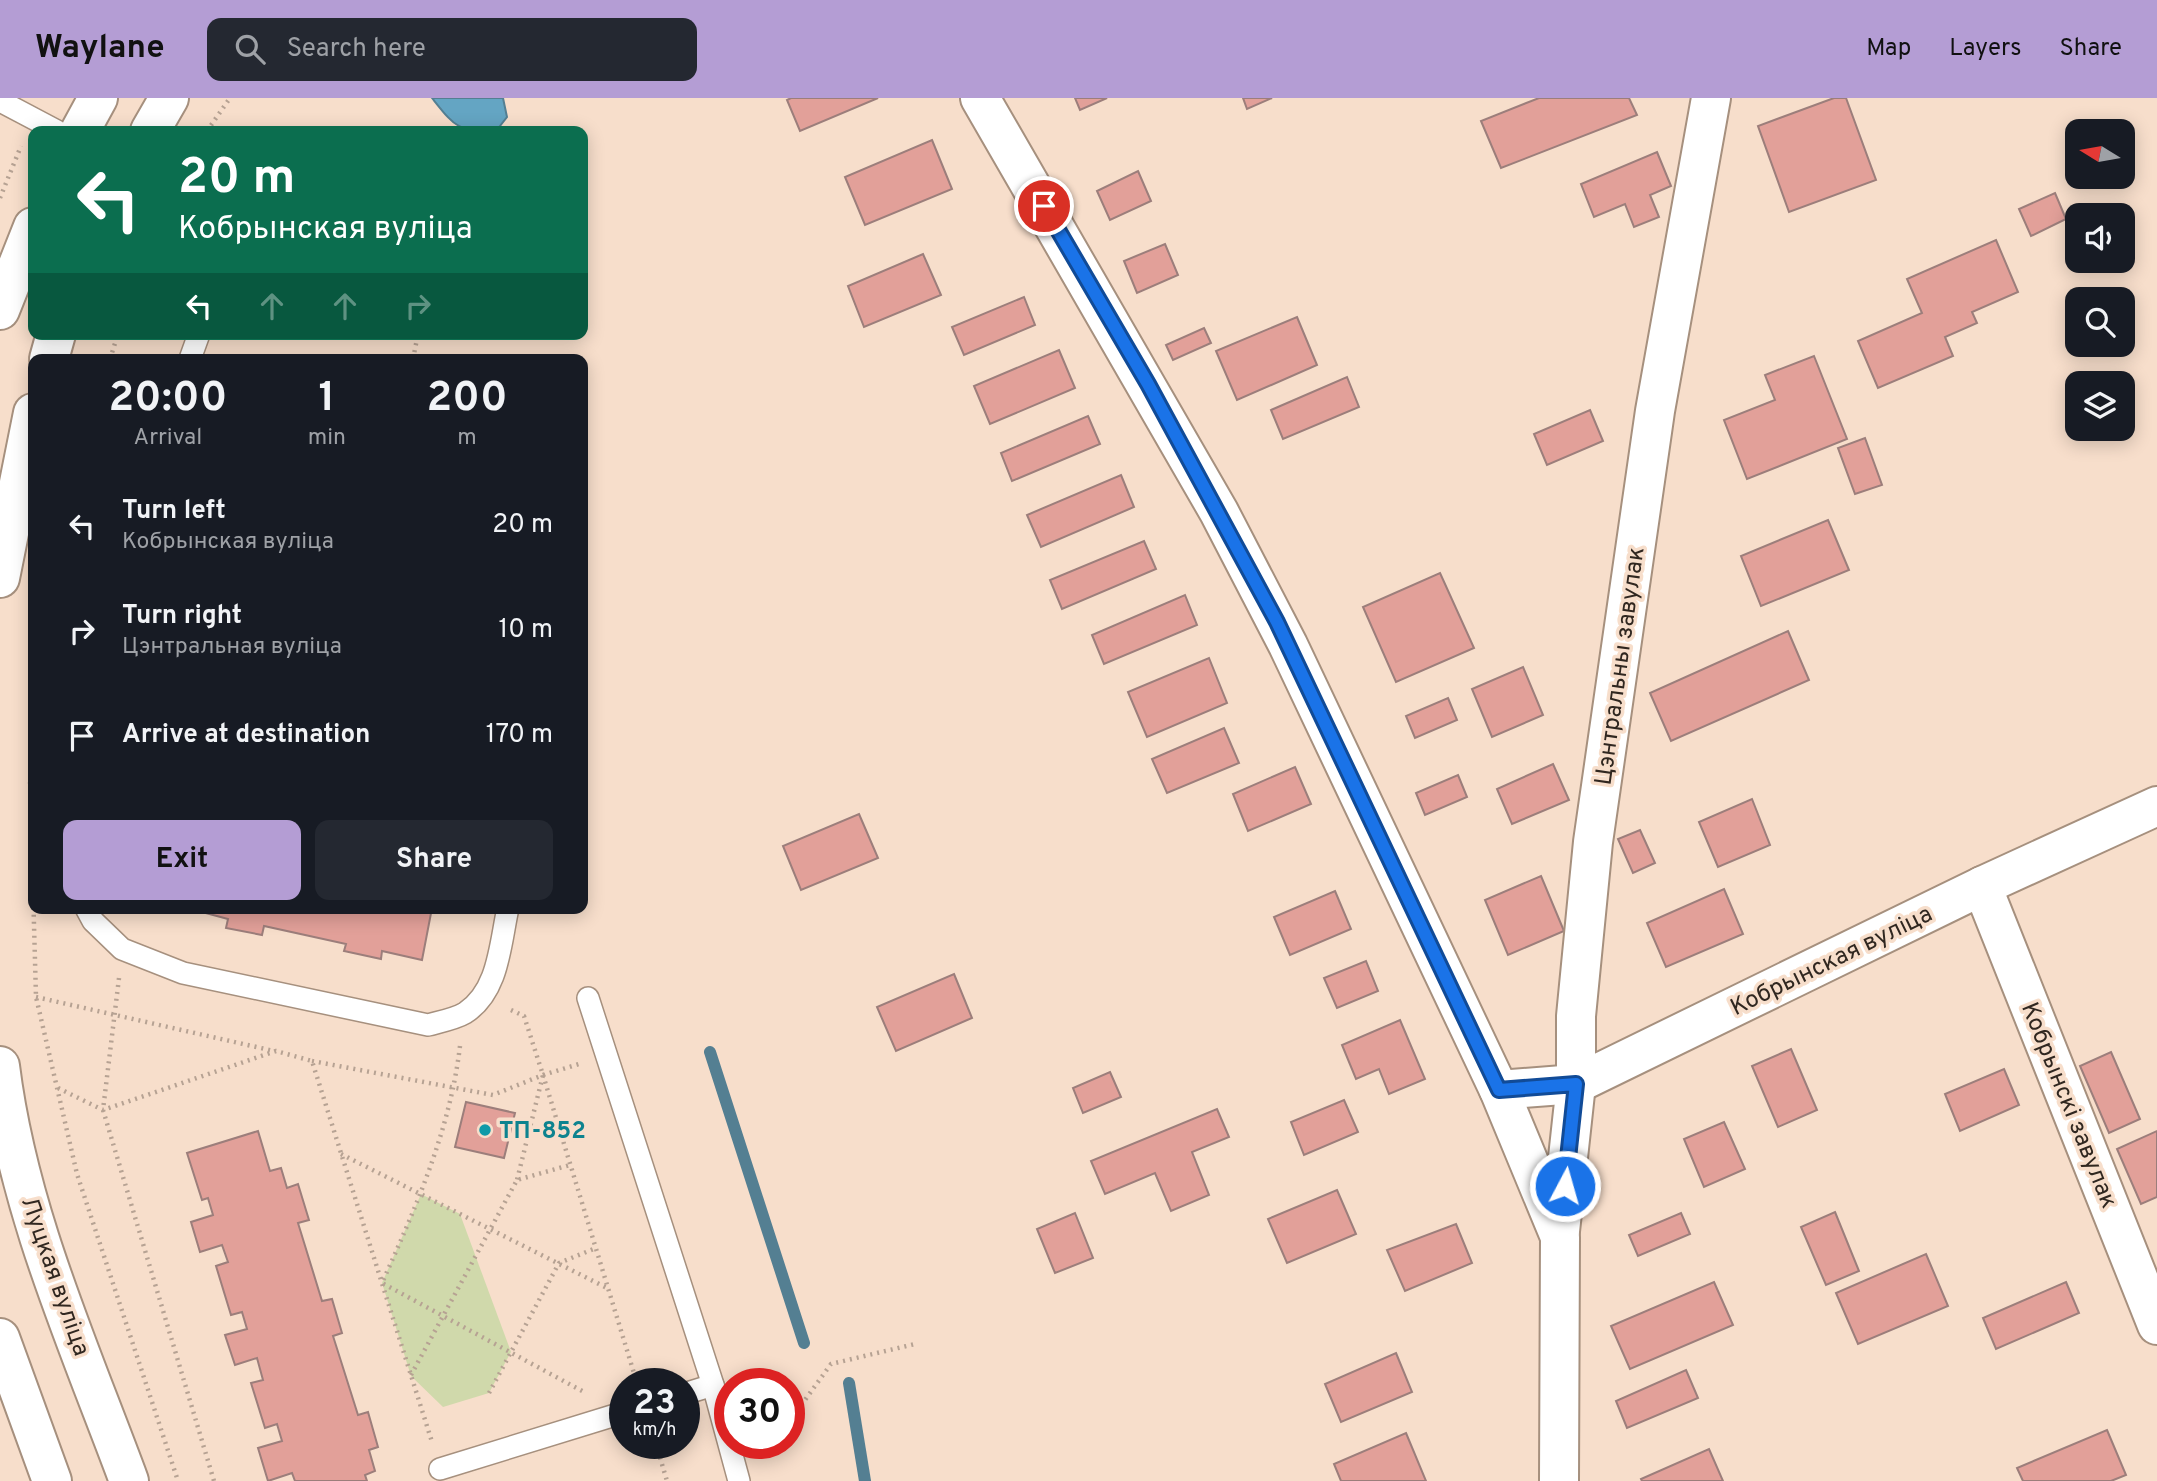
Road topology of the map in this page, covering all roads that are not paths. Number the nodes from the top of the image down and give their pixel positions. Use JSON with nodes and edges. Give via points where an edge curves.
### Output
{"nodes":[{"id":1,"x":98,"y":98,"type":"edge"},
{"id":2,"x":169,"y":98,"type":"edge"},
{"id":3,"x":980,"y":98,"type":"edge"},
{"id":4,"x":1711,"y":98,"type":"edge"},
{"id":5,"x":0,"y":101,"type":"edge"},
{"id":6,"x":48,"y":126,"type":"edge"},
{"id":7,"x":83,"y":126,"type":"edge"},
{"id":8,"x":153,"y":126,"type":"edge"},
{"id":9,"x":28,"y":240,"type":"edge"},
{"id":10,"x":0,"y":310,"type":"edge"},
{"id":11,"x":28,"y":438,"type":"edge"},
{"id":12,"x":0,"y":578,"type":"edge"},
{"id":13,"x":2157,"y":806,"type":"edge"},
{"id":14,"x":1982,"y":886,"type":"junction"},
{"id":15,"x":89,"y":914,"type":"edge"},
{"id":16,"x":507,"y":914,"type":"edge"},
{"id":17,"x":588,"y":998,"type":"dead end"},
{"id":18,"x":0,"y":1066,"type":"edge"},
{"id":19,"x":1576,"y":1084,"type":"junction"},
{"id":20,"x":1499,"y":1090,"type":"junction"},
{"id":21,"x":1560,"y":1237,"type":"junction"},
{"id":22,"x":2157,"y":1325,"type":"edge"},
{"id":23,"x":0,"y":1338,"type":"edge"},
{"id":24,"x":713,"y":1385,"type":"junction"},
{"id":25,"x":700,"y":1389,"type":"edge"},
{"id":26,"x":609,"y":1417,"type":"edge"},
{"id":27,"x":440,"y":1469,"type":"road end"},
{"id":28,"x":52,"y":1481,"type":"edge"},
{"id":29,"x":129,"y":1481,"type":"edge"},
{"id":30,"x":739,"y":1481,"type":"edge"},
{"id":31,"x":1559,"y":1481,"type":"edge"}],
"edges":[{"from":1,"to":7,"type":"street"},
{"from":2,"to":8,"type":"street"},
{"from":3,"to":20,"type":"street","via":[[1219,512],[1288,645]]},
{"from":4,"to":19,"type":"street","name":"Цэнтральны завулак","via":[[1655,411],[1593,842],[1576,1016]]},
{"from":5,"to":6,"type":"lane"},
{"from":9,"to":10,"type":"street"},
{"from":11,"to":12,"type":"street"},
{"from":13,"to":14,"type":"street","name":"Кобрынская вуліца"},
{"from":14,"to":19,"type":"street","name":"Кобрынская вуліца"},
{"from":14,"to":22,"type":"street","name":"Кобрынскі завулак"},
{"from":15,"to":16,"type":"lane","via":[[122,949],[183,973],[428,1025],[464,1013],[482,997],[493,979]]},
{"from":17,"to":24,"type":"lane"},
{"from":18,"to":29,"type":"street","name":"Луцкая вуліца","via":[[7,1120],[39,1238]]},
{"from":19,"to":20,"type":"street","name":"Кобрынская вуліца"},
{"from":19,"to":21,"type":"street","name":"Цэнтральны завулак"},
{"from":20,"to":21,"type":"street"},
{"from":21,"to":31,"type":"street","name":"Цэнтральны завулак"},
{"from":23,"to":28,"type":"street"},
{"from":24,"to":25,"type":"lane"},
{"from":24,"to":30,"type":"lane"},
{"from":26,"to":27,"type":"lane"}]}
